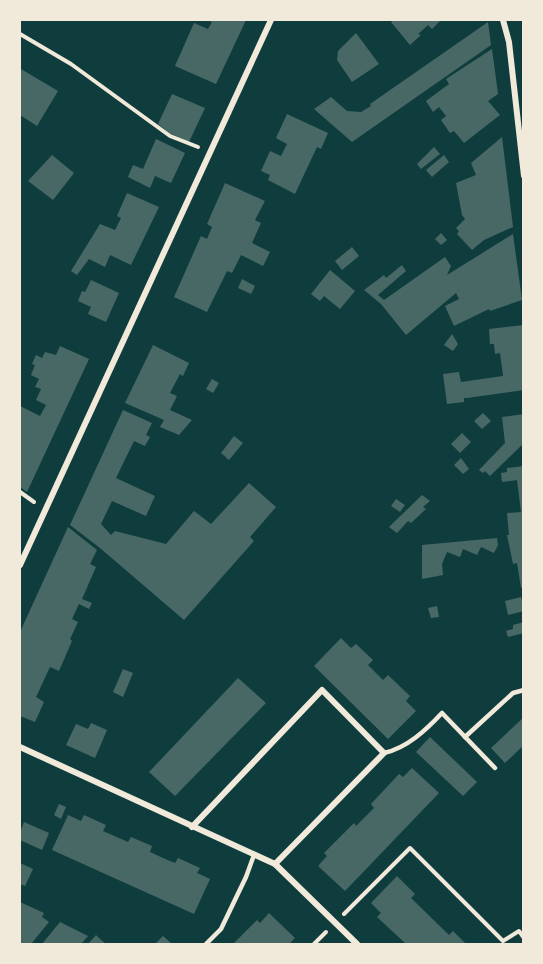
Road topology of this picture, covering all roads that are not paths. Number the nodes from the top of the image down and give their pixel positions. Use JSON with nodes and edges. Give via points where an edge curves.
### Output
{"nodes":[{"id":1,"x":272,"y":20,"type":"edge"},
{"id":2,"x":504,"y":20,"type":"edge"},
{"id":3,"x":524,"y":176,"type":"edge"},
{"id":4,"x":20,"y":565,"type":"edge"},
{"id":5,"x":524,"y":690,"type":"edge"},
{"id":6,"x":465,"y":737,"type":"junction"},
{"id":7,"x":20,"y":747,"type":"edge"},
{"id":8,"x":384,"y":753,"type":"junction"},
{"id":9,"x":495,"y":768,"type":"dead end"},
{"id":10,"x":192,"y":827,"type":"junction"},
{"id":11,"x":254,"y":855,"type":"junction"},
{"id":12,"x":275,"y":864,"type":"junction"},
{"id":13,"x":206,"y":945,"type":"edge"},
{"id":14,"x":357,"y":945,"type":"edge"}],
"edges":[{"from":1,"to":4,"type":"street"},
{"from":2,"to":3,"type":"street"},
{"from":5,"to":6,"type":"lane","via":[[513,693]]},
{"from":6,"to":8,"type":"lane","via":[[442,713],[398,750]]},
{"from":6,"to":9,"type":"lane"},
{"from":7,"to":10,"type":"street"},
{"from":8,"to":10,"type":"street","via":[[322,690]]},
{"from":8,"to":12,"type":"street"},
{"from":10,"to":11,"type":"street"},
{"from":11,"to":12,"type":"street"},
{"from":11,"to":13,"type":"lane","via":[[221,929]]},
{"from":12,"to":14,"type":"street"}]}
